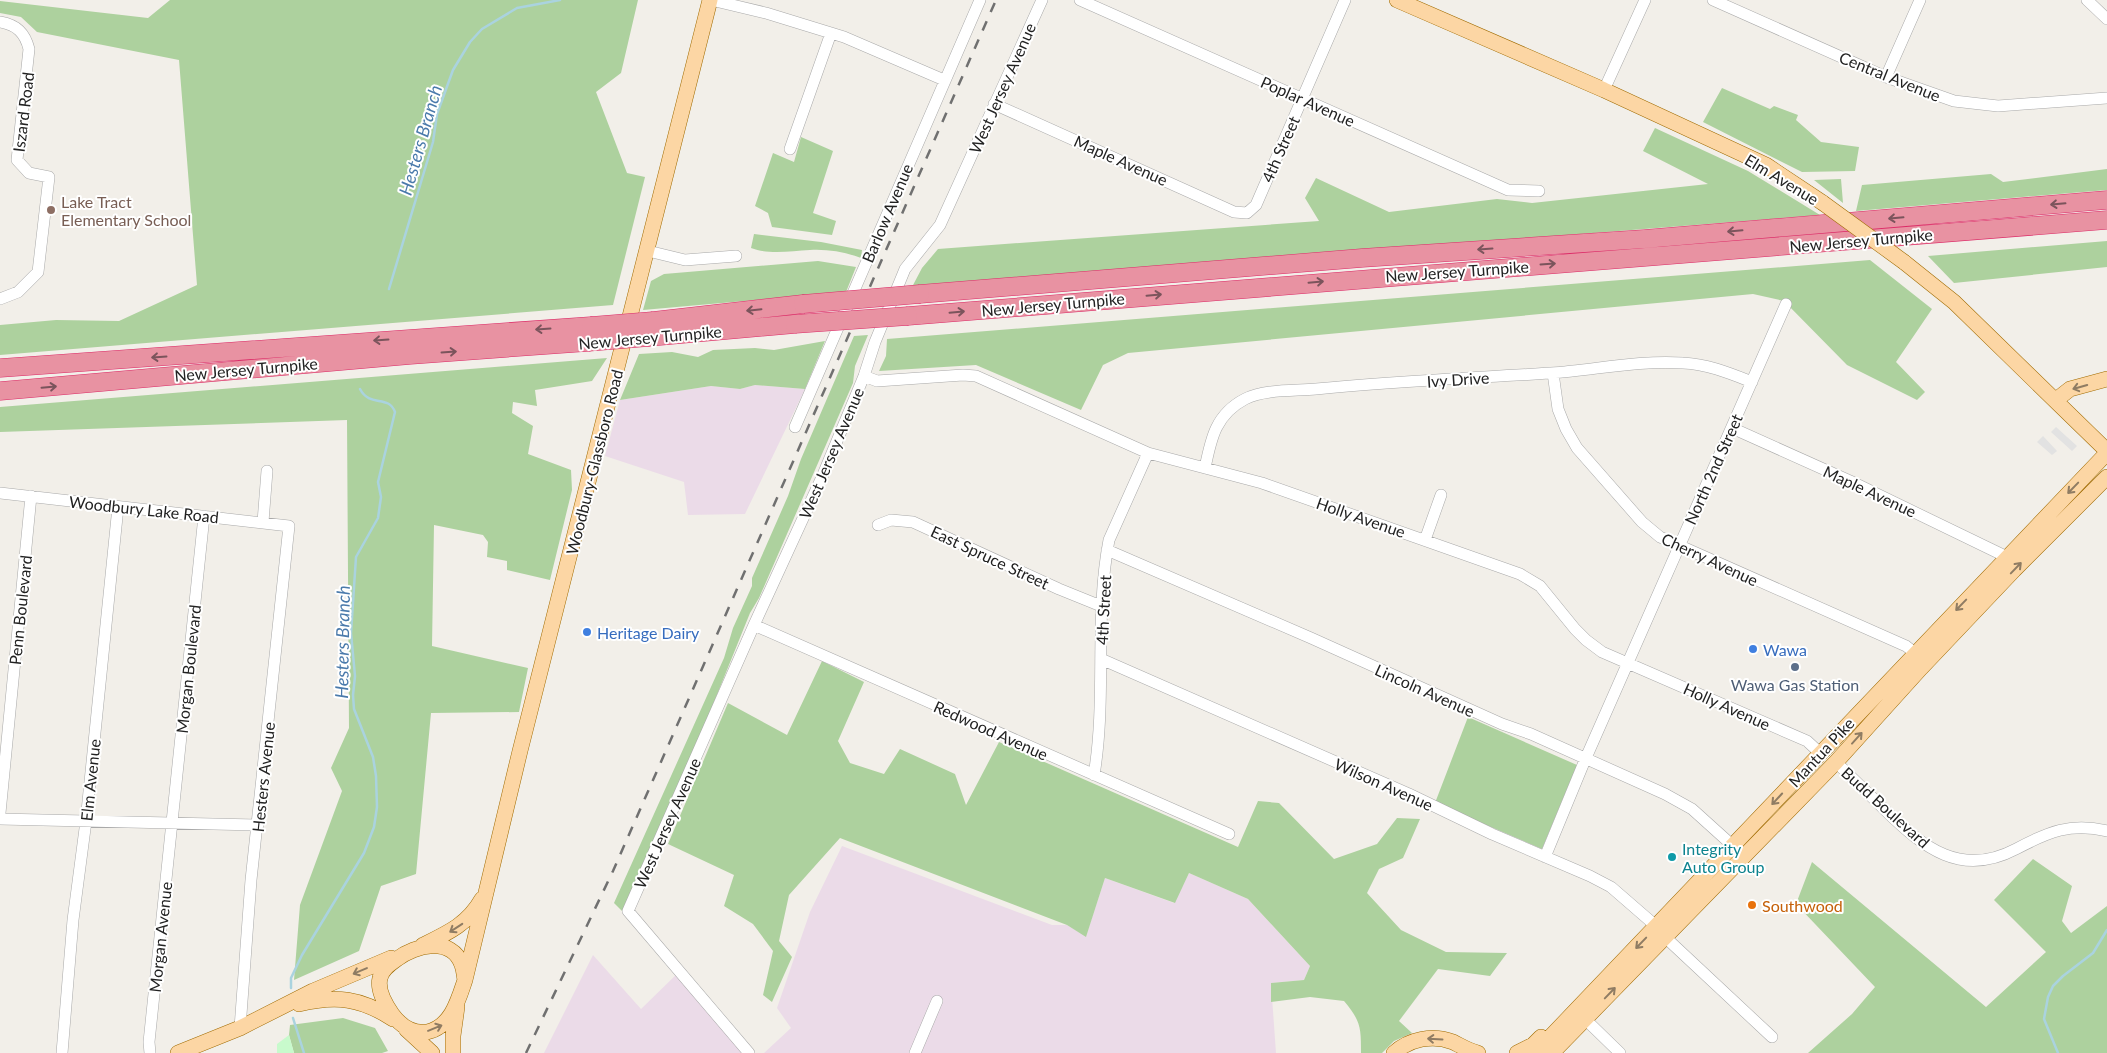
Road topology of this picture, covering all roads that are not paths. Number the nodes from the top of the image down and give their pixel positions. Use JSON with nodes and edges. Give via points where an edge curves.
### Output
{"nodes":[{"id":1,"x":710,"y":0,"type":"edge"},
{"id":2,"x":980,"y":0,"type":"edge"},
{"id":3,"x":1042,"y":0,"type":"edge"},
{"id":4,"x":1080,"y":0,"type":"edge"},
{"id":5,"x":1345,"y":0,"type":"edge"},
{"id":6,"x":1397,"y":0,"type":"edge"},
{"id":7,"x":1645,"y":0,"type":"edge"},
{"id":8,"x":1713,"y":0,"type":"edge"},
{"id":9,"x":1920,"y":0,"type":"edge"},
{"id":10,"x":2087,"y":0,"type":"edge"},
{"id":11,"x":2107,"y":19,"type":"edge"},
{"id":12,"x":0,"y":22,"type":"edge"},
{"id":13,"x":830,"y":33,"type":"junction"},
{"id":14,"x":1886,"y":77,"type":"junction"},
{"id":15,"x":944,"y":80,"type":"junction"},
{"id":16,"x":1604,"y":90,"type":"junction"},
{"id":17,"x":2107,"y":98,"type":"edge"},
{"id":18,"x":1302,"y":99,"type":"junction"},
{"id":19,"x":994,"y":104,"type":"junction"},
{"id":20,"x":790,"y":149,"type":"dead end"},
{"id":21,"x":1539,"y":191,"type":"dead end"},
{"id":22,"x":2107,"y":200,"type":"edge"},
{"id":23,"x":1248,"y":213,"type":"joint"},
{"id":24,"x":2107,"y":220,"type":"edge"},
{"id":25,"x":648,"y":251,"type":"junction"},
{"id":26,"x":736,"y":256,"type":"dead end"},
{"id":27,"x":0,"y":299,"type":"edge"},
{"id":28,"x":1786,"y":304,"type":"dead end"},
{"id":29,"x":651,"y":329,"type":"junction"},
{"id":30,"x":589,"y":334,"type":"junction"},
{"id":31,"x":0,"y":368,"type":"edge"},
{"id":32,"x":1553,"y":373,"type":"junction"},
{"id":33,"x":864,"y":376,"type":"junction"},
{"id":34,"x":2107,"y":379,"type":"edge"},
{"id":35,"x":1752,"y":382,"type":"junction"},
{"id":36,"x":0,"y":391,"type":"edge"},
{"id":37,"x":2056,"y":400,"type":"junction"},
{"id":38,"x":795,"y":427,"type":"dead end"},
{"id":39,"x":1732,"y":428,"type":"junction"},
{"id":40,"x":2107,"y":452,"type":"edge"},
{"id":41,"x":1148,"y":453,"type":"junction"},
{"id":42,"x":1205,"y":468,"type":"junction"},
{"id":43,"x":267,"y":471,"type":"dead end"},
{"id":44,"x":2107,"y":477,"type":"edge"},
{"id":45,"x":0,"y":493,"type":"edge"},
{"id":46,"x":1441,"y":495,"type":"dead end"},
{"id":47,"x":31,"y":496,"type":"junction"},
{"id":48,"x":118,"y":508,"type":"junction"},
{"id":49,"x":204,"y":516,"type":"junction"},
{"id":50,"x":263,"y":522,"type":"junction"},
{"id":51,"x":878,"y":525,"type":"dead end"},
{"id":52,"x":289,"y":526,"type":"joint"},
{"id":53,"x":1425,"y":540,"type":"junction"},
{"id":54,"x":1679,"y":547,"type":"junction"},
{"id":55,"x":1107,"y":550,"type":"junction"},
{"id":56,"x":2007,"y":557,"type":"junction"},
{"id":57,"x":1101,"y":606,"type":"junction"},
{"id":58,"x":754,"y":625,"type":"junction"},
{"id":59,"x":1915,"y":653,"type":"junction"},
{"id":60,"x":1101,"y":659,"type":"junction"},
{"id":61,"x":1629,"y":663,"type":"junction"},
{"id":62,"x":1820,"y":753,"type":"junction"},
{"id":63,"x":1586,"y":760,"type":"junction"},
{"id":64,"x":1836,"y":762,"type":"junction"},
{"id":65,"x":1094,"y":775,"type":"junction"},
{"id":66,"x":0,"y":813,"type":"edge"},
{"id":67,"x":0,"y":819,"type":"edge"},
{"id":68,"x":86,"y":820,"type":"junction"},
{"id":69,"x":172,"y":822,"type":"junction"},
{"id":70,"x":258,"y":825,"type":"junction"},
{"id":71,"x":2107,"y":831,"type":"edge"},
{"id":72,"x":1229,"y":834,"type":"dead end"},
{"id":73,"x":1733,"y":846,"type":"junction"},
{"id":74,"x":1545,"y":857,"type":"junction"},
{"id":75,"x":484,"y":896,"type":"junction"},
{"id":76,"x":1661,"y":932,"type":"junction"},
{"id":77,"x":411,"y":951,"type":"junction"},
{"id":78,"x":465,"y":980,"type":"junction"},
{"id":79,"x":1604,"y":980,"type":"junction"},
{"id":80,"x":459,"y":999,"type":"junction"},
{"id":81,"x":937,"y":1001,"type":"dead end"},
{"id":82,"x":278,"y":1009,"type":"junction"},
{"id":83,"x":1585,"y":1018,"type":"junction"},
{"id":84,"x":402,"y":1025,"type":"junction"},
{"id":85,"x":240,"y":1028,"type":"junction"},
{"id":86,"x":1772,"y":1037,"type":"dead end"},
{"id":87,"x":62,"y":1053,"type":"edge"},
{"id":88,"x":150,"y":1053,"type":"edge"},
{"id":89,"x":178,"y":1053,"type":"edge"},
{"id":90,"x":432,"y":1053,"type":"edge"},
{"id":91,"x":453,"y":1053,"type":"edge"},
{"id":92,"x":749,"y":1053,"type":"edge"},
{"id":93,"x":915,"y":1053,"type":"edge"},
{"id":94,"x":1394,"y":1053,"type":"edge"},
{"id":95,"x":1478,"y":1053,"type":"edge"},
{"id":96,"x":1517,"y":1053,"type":"edge"},
{"id":97,"x":1535,"y":1053,"type":"edge"},
{"id":98,"x":1552,"y":1053,"type":"edge"},
{"id":99,"x":1620,"y":1053,"type":"edge"}],
"edges":[{"from":1,"to":13,"type":"street"},
{"from":1,"to":25,"type":"main road","name":"Woodbury-Glassboro Road"},
{"from":2,"to":15,"type":"street","name":"Barlow Avenue"},
{"from":3,"to":19,"type":"street","name":"West Jersey Avenue"},
{"from":4,"to":18,"type":"street","name":"Poplar Avenue"},
{"from":5,"to":18,"type":"street","name":"4th Street"},
{"from":6,"to":16,"type":"main road","name":"Elm Avenue"},
{"from":7,"to":16,"type":"street"},
{"from":8,"to":14,"type":"street","name":"Central Avenue"},
{"from":9,"to":14,"type":"street"},
{"from":10,"to":11,"type":"street"},
{"from":12,"to":27,"type":"street","name":"Iszard Road","via":[[18,28],[30,49],[17,160],[29,173],[49,177],[38,272],[18,292]]},
{"from":13,"to":15,"type":"street"},
{"from":13,"to":20,"type":"street"},
{"from":14,"to":17,"type":"street","name":"Central Avenue","via":[[1935,96],[1977,105]]},
{"from":15,"to":38,"type":"street","name":"Barlow Avenue"},
{"from":16,"to":37,"type":"main road","name":"Elm Avenue","bridge":true,"via":[[1766,165],[1823,203],[1954,302]]},
{"from":18,"to":21,"type":"street","name":"Poplar Avenue","via":[[1508,190]]},
{"from":18,"to":23,"type":"street","name":"4th Street","via":[[1256,205]]},
{"from":19,"to":23,"type":"street","name":"Maple Avenue","via":[[1234,212]]},
{"from":19,"to":33,"type":"street","name":"West Jersey Avenue","via":[[940,225],[906,269]]},
{"from":22,"to":29,"type":"highway","name":"New Jersey Turnpike","one_way":true,"bridge":true,"via":[[803,304]]},
{"from":29,"to":24,"type":"highway","name":"New Jersey Turnpike","one_way":true,"bridge":true,"via":[[908,316]]},
{"from":25,"to":26,"type":"street","via":[[685,260]]},
{"from":25,"to":75,"type":"main road","name":"Woodbury-Glassboro Road"},
{"from":28,"to":35,"type":"street","name":"North 2nd Street"},
{"from":29,"to":30,"type":"highway","name":"New Jersey Turnpike","bridge":true},
{"from":30,"to":31,"type":"highway","name":"New Jersey Turnpike","one_way":true},
{"from":36,"to":30,"type":"highway","name":"New Jersey Turnpike","one_way":true,"via":[[410,355]]},
{"from":32,"to":35,"type":"street","name":"Ivy Drive","via":[[1659,362],[1685,363],[1723,371]]},
{"from":32,"to":42,"type":"street","name":"Ivy Drive","via":[[1362,385],[1251,396],[1222,417],[1214,431]]},
{"from":32,"to":54,"type":"street","name":"Cherry Avenue","via":[[1558,409],[1577,448],[1642,522]]},
{"from":33,"to":41,"type":"street","name":"Holly Avenue","via":[[877,381],[976,376]]},
{"from":33,"to":58,"type":"street","name":"West Jersey Avenue"},
{"from":34,"to":37,"type":"main road","one_way":true,"via":[[2070,389]]},
{"from":35,"to":39,"type":"street","name":"North 2nd Street"},
{"from":37,"to":40,"type":"main road","name":"Elm Avenue"},
{"from":39,"to":54,"type":"street","name":"North 2nd Street"},
{"from":39,"to":56,"type":"street","name":"Maple Avenue"},
{"from":40,"to":56,"type":"main road","name":"Mantua Pike","one_way":true},
{"from":41,"to":42,"type":"street","name":"Holly Avenue"},
{"from":41,"to":55,"type":"street","name":"4th Street"},
{"from":42,"to":53,"type":"street","name":"Holly Avenue","via":[[1262,483]]},
{"from":43,"to":50,"type":"street"},
{"from":64,"to":44,"type":"main road","name":"Mantua Pike","one_way":true,"via":[[2008,577]]},
{"from":45,"to":47,"type":"street","name":"Woodbury Lake Road"},
{"from":46,"to":53,"type":"street"},
{"from":47,"to":48,"type":"street","name":"Woodbury Lake Road"},
{"from":47,"to":66,"type":"street","name":"Penn Boulevard"},
{"from":48,"to":49,"type":"street","name":"Woodbury Lake Road"},
{"from":48,"to":68,"type":"street","name":"Elm Avenue"},
{"from":49,"to":50,"type":"street","name":"Woodbury Lake Road"},
{"from":49,"to":69,"type":"street","name":"Morgan Boulevard"},
{"from":50,"to":52,"type":"street","name":"Woodbury Lake Road"},
{"from":51,"to":57,"type":"street","name":"East Spruce Street","via":[[891,520],[913,522]]},
{"from":52,"to":70,"type":"street","name":"Hesters Avenue"},
{"from":53,"to":61,"type":"street","name":"Holly Avenue","via":[[1520,574],[1540,586],[1586,640],[1602,652]]},
{"from":54,"to":59,"type":"street","name":"Cherry Avenue","via":[[1906,646]]},
{"from":54,"to":61,"type":"street","name":"North 2nd Street"},
{"from":55,"to":57,"type":"street","name":"4th Street"},
{"from":55,"to":63,"type":"street","name":"Lincoln Avenue"},
{"from":56,"to":59,"type":"main road","name":"Mantua Pike","one_way":true},
{"from":57,"to":60,"type":"street","name":"4th Street"},
{"from":58,"to":65,"type":"street","name":"Redwood Avenue"},
{"from":58,"to":92,"type":"street","name":"West Jersey Avenue","via":[[628,911]]},
{"from":59,"to":62,"type":"main road","name":"Mantua Pike"},
{"from":60,"to":65,"type":"street","name":"4th Street"},
{"from":60,"to":74,"type":"street","name":"Wilson Avenue"},
{"from":61,"to":62,"type":"street","name":"Holly Avenue","via":[[1807,742]]},
{"from":61,"to":63,"type":"street","name":"North 2nd Street"},
{"from":62,"to":73,"type":"main road","name":"Mantua Pike","one_way":true},
{"from":63,"to":73,"type":"street","name":"Lincoln Avenue","via":[[1692,809]]},
{"from":63,"to":74,"type":"street","name":"North 2nd Street"},
{"from":64,"to":71,"type":"street","name":"Budd Boulevard","via":[[1925,845],[1953,858],[1976,861],[1992,858],[2065,828]]},
{"from":64,"to":76,"type":"main road","name":"Mantua Pike"},
{"from":65,"to":72,"type":"street","name":"Redwood Avenue"},
{"from":67,"to":68,"type":"street"},
{"from":68,"to":69,"type":"street"},
{"from":68,"to":87,"type":"street","name":"Elm Avenue","via":[[73,920]]},
{"from":69,"to":70,"type":"street"},
{"from":69,"to":88,"type":"street","name":"Morgan Avenue"},
{"from":70,"to":85,"type":"street","name":"Hesters Avenue"},
{"from":73,"to":76,"type":"main road","name":"Mantua Pike"},
{"from":74,"to":76,"type":"street","name":"Wilson Avenue","via":[[1611,887]]},
{"from":75,"to":77,"type":"main road","name":"Woodbury-Glassboro Road","one_way":true,"via":[[455,930]]},
{"from":75,"to":78,"type":"main road","name":"Woodbury-Glassboro Road"},
{"from":76,"to":79,"type":"main road","name":"Mantua Pike","one_way":true},
{"from":83,"to":76,"type":"main road","name":"Mantua Pike","one_way":true},
{"from":76,"to":86,"type":"street","name":"Wilson Avenue"},
{"from":77,"to":78,"type":"main road","via":[[433,945],[450,951],[462,964]]},
{"from":77,"to":82,"type":"main road","one_way":true,"via":[[313,991]]},
{"from":77,"to":84,"type":"main road","via":[[382,972],[380,982],[386,1004]]},
{"from":78,"to":80,"type":"main road"},
{"from":79,"to":96,"type":"main road","via":[[1587,989],[1539,1039]]},
{"from":79,"to":97,"type":"main road","name":"Mantua Pike"},
{"from":84,"to":80,"type":"main road","one_way":true,"via":[[423,1032],[440,1028]]},
{"from":80,"to":91,"type":"main road"},
{"from":81,"to":93,"type":"street"},
{"from":82,"to":84,"type":"main road","via":[[308,1001],[339,998],[369,1005]]},
{"from":82,"to":85,"type":"main road"},
{"from":83,"to":98,"type":"main road","name":"Mantua Pike"},
{"from":83,"to":99,"type":"street"},
{"from":84,"to":90,"type":"main road"},
{"from":85,"to":89,"type":"main road"},
{"from":95,"to":94,"type":"main road","one_way":true,"via":[[1436,1038],[1417,1040]]}]}
